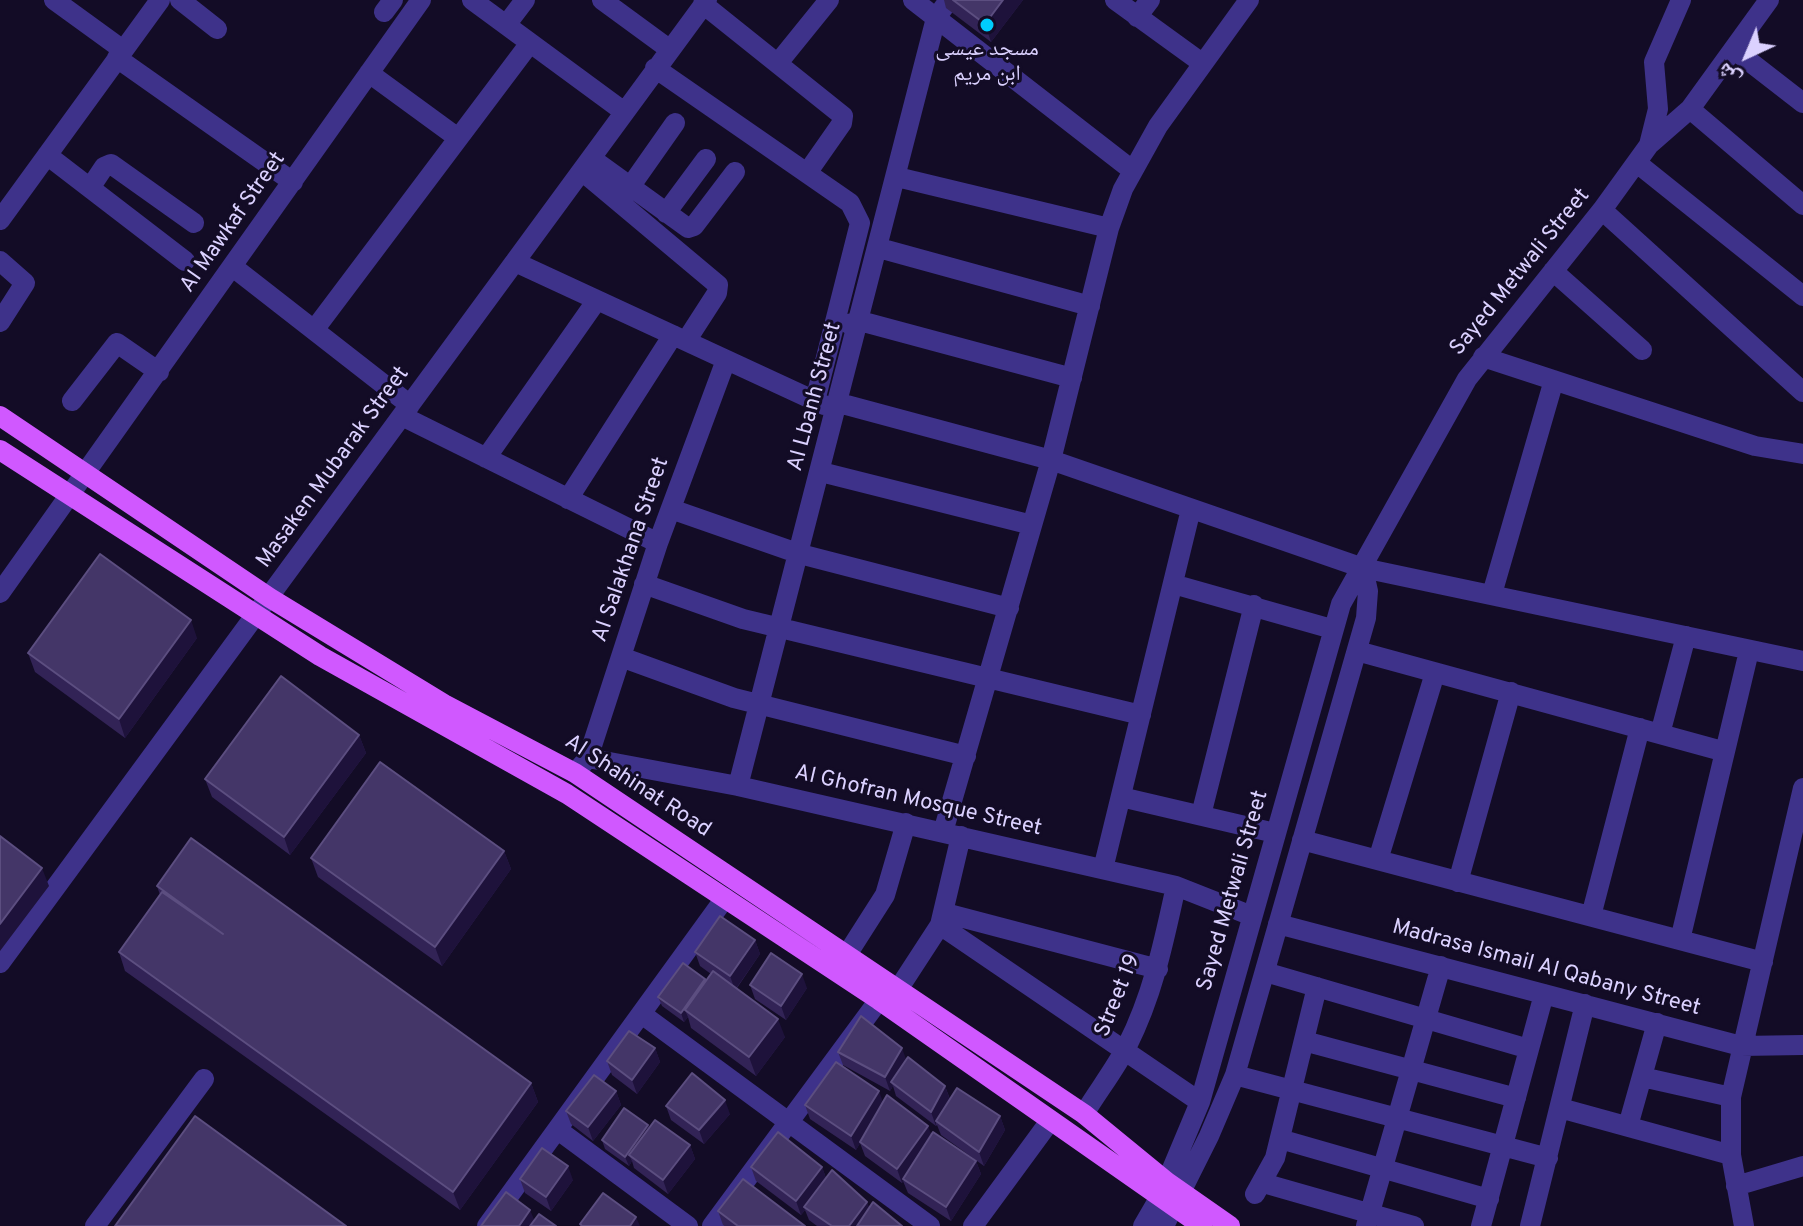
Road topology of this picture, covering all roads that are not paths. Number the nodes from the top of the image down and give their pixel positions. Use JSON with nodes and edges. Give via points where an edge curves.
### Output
{"nodes":[{"id":1,"x":54,"y":0,"type":"edge"},
{"id":2,"x":160,"y":0,"type":"edge"},
{"id":3,"x":180,"y":0,"type":"edge"},
{"id":4,"x":421,"y":0,"type":"edge"},
{"id":5,"x":472,"y":0,"type":"edge"},
{"id":6,"x":525,"y":0,"type":"edge"},
{"id":7,"x":602,"y":0,"type":"edge"},
{"id":8,"x":829,"y":0,"type":"edge"},
{"id":9,"x":913,"y":0,"type":"edge"},
{"id":10,"x":949,"y":0,"type":"edge"},
{"id":11,"x":1115,"y":0,"type":"edge"},
{"id":12,"x":1249,"y":0,"type":"edge"},
{"id":13,"x":1681,"y":0,"type":"edge"},
{"id":14,"x":1769,"y":0,"type":"edge"},
{"id":15,"x":705,"y":2,"type":"edge"},
{"id":16,"x":1143,"y":8,"type":"edge"},
{"id":17,"x":936,"y":18,"type":"junction"},
{"id":18,"x":506,"y":25,"type":"junction"},
{"id":19,"x":217,"y":29,"type":"dead end"},
{"id":20,"x":530,"y":43,"type":"junction"},
{"id":21,"x":669,"y":49,"type":"junction"},
{"id":22,"x":1736,"y":51,"type":"junction"},
{"id":23,"x":120,"y":54,"type":"junction"},
{"id":24,"x":778,"y":63,"type":"junction"},
{"id":25,"x":1202,"y":63,"type":"junction"},
{"id":26,"x":655,"y":68,"type":"junction"},
{"id":27,"x":369,"y":73,"type":"junction"},
{"id":28,"x":1803,"y":103,"type":"edge"},
{"id":29,"x":1690,"y":109,"type":"junction"},
{"id":30,"x":623,"y":111,"type":"junction"},
{"id":31,"x":675,"y":123,"type":"dead end"},
{"id":32,"x":458,"y":138,"type":"junction"},
{"id":33,"x":1649,"y":145,"type":"junction"},
{"id":34,"x":47,"y":155,"type":"junction"},
{"id":35,"x":706,"y":159,"type":"dead end"},
{"id":36,"x":1637,"y":163,"type":"junction"},
{"id":37,"x":586,"y":164,"type":"junction"},
{"id":38,"x":1132,"y":170,"type":"junction"},
{"id":39,"x":735,"y":172,"type":"dead end"},
{"id":40,"x":807,"y":173,"type":"junction"},
{"id":41,"x":897,"y":177,"type":"junction"},
{"id":42,"x":293,"y":182,"type":"junction"},
{"id":43,"x":630,"y":187,"type":"junction"},
{"id":44,"x":90,"y":188,"type":"junction"},
{"id":45,"x":1803,"y":205,"type":"edge"},
{"id":46,"x":1602,"y":210,"type":"junction"},
{"id":47,"x":666,"y":213,"type":"junction"},
{"id":48,"x":0,"y":220,"type":"edge"},
{"id":49,"x":194,"y":223,"type":"dead end"},
{"id":50,"x":1109,"y":228,"type":"junction"},
{"id":51,"x":879,"y":248,"type":"junction"},
{"id":52,"x":0,"y":261,"type":"edge"},
{"id":53,"x":185,"y":261,"type":"dead end"},
{"id":54,"x":515,"y":262,"type":"junction"},
{"id":55,"x":233,"y":267,"type":"junction"},
{"id":56,"x":1553,"y":271,"type":"junction"},
{"id":57,"x":1803,"y":296,"type":"edge"},
{"id":58,"x":597,"y":300,"type":"junction"},
{"id":59,"x":1090,"y":306,"type":"junction"},
{"id":60,"x":860,"y":321,"type":"junction"},
{"id":61,"x":0,"y":322,"type":"edge"},
{"id":62,"x":833,"y":328,"type":"junction"},
{"id":63,"x":314,"y":330,"type":"junction"},
{"id":64,"x":679,"y":338,"type":"junction"},
{"id":65,"x":1642,"y":350,"type":"dead end"},
{"id":66,"x":1483,"y":357,"type":"junction"},
{"id":67,"x":726,"y":360,"type":"junction"},
{"id":68,"x":159,"y":372,"type":"junction"},
{"id":69,"x":1072,"y":378,"type":"junction"},
{"id":70,"x":1554,"y":380,"type":"junction"},
{"id":71,"x":1803,"y":392,"type":"edge"},
{"id":72,"x":72,"y":401,"type":"dead end"},
{"id":73,"x":815,"y":401,"type":"junction"},
{"id":74,"x":838,"y":407,"type":"junction"},
{"id":75,"x":406,"y":410,"type":"junction"},
{"id":76,"x":0,"y":416,"type":"edge"},
{"id":77,"x":0,"y":450,"type":"edge"},
{"id":78,"x":1803,"y":454,"type":"edge"},
{"id":79,"x":486,"y":458,"type":"junction"},
{"id":80,"x":1051,"y":460,"type":"junction"},
{"id":81,"x":821,"y":472,"type":"junction"},
{"id":82,"x":87,"y":474,"type":"junction"},
{"id":83,"x":73,"y":494,"type":"junction"},
{"id":84,"x":568,"y":499,"type":"junction"},
{"id":85,"x":671,"y":509,"type":"junction"},
{"id":86,"x":1191,"y":509,"type":"junction"},
{"id":87,"x":1032,"y":525,"type":"junction"},
{"id":88,"x":658,"y":543,"type":"junction"},
{"id":89,"x":800,"y":554,"type":"junction"},
{"id":90,"x":1363,"y":568,"type":"junction"},
{"id":91,"x":644,"y":584,"type":"junction"},
{"id":92,"x":1173,"y":584,"type":"junction"},
{"id":93,"x":0,"y":593,"type":"edge"},
{"id":94,"x":1492,"y":594,"type":"junction"},
{"id":95,"x":1254,"y":605,"type":"junction"},
{"id":96,"x":264,"y":606,"type":"junction"},
{"id":97,"x":1009,"y":608,"type":"junction"},
{"id":98,"x":780,"y":629,"type":"junction"},
{"id":99,"x":1332,"y":629,"type":"junction"},
{"id":100,"x":1686,"y":636,"type":"junction"},
{"id":101,"x":1357,"y":651,"type":"junction"},
{"id":102,"x":1749,"y":651,"type":"junction"},
{"id":103,"x":621,"y":657,"type":"junction"},
{"id":104,"x":1803,"y":661,"type":"edge"},
{"id":105,"x":1435,"y":673,"type":"junction"},
{"id":106,"x":988,"y":677,"type":"junction"},
{"id":107,"x":1511,"y":692,"type":"junction"},
{"id":108,"x":761,"y":705,"type":"junction"},
{"id":109,"x":1141,"y":715,"type":"junction"},
{"id":110,"x":1650,"y":731,"type":"junction"},
{"id":111,"x":1722,"y":751,"type":"junction"},
{"id":112,"x":966,"y":756,"type":"junction"},
{"id":113,"x":582,"y":765,"type":"junction"},
{"id":114,"x":738,"y":786,"type":"junction"},
{"id":115,"x":1803,"y":788,"type":"edge"},
{"id":116,"x":1121,"y":797,"type":"junction"},
{"id":117,"x":1201,"y":815,"type":"junction"},
{"id":118,"x":906,"y":823,"type":"junction"},
{"id":119,"x":1275,"y":833,"type":"junction"},
{"id":120,"x":952,"y":834,"type":"junction"},
{"id":121,"x":1302,"y":840,"type":"junction"},
{"id":122,"x":1378,"y":860,"type":"junction"},
{"id":123,"x":1103,"y":869,"type":"junction"},
{"id":124,"x":1458,"y":882,"type":"junction"},
{"id":125,"x":1176,"y":886,"type":"junction"},
{"id":126,"x":725,"y":898,"type":"junction"},
{"id":127,"x":1252,"y":916,"type":"junction"},
{"id":128,"x":1591,"y":916,"type":"junction"},
{"id":129,"x":942,"y":919,"type":"junction"},
{"id":130,"x":1278,"y":924,"type":"junction"},
{"id":131,"x":1680,"y":940,"type":"junction"},
{"id":132,"x":848,"y":953,"type":"junction"},
{"id":133,"x":1763,"y":962,"type":"junction"},
{"id":134,"x":0,"y":963,"type":"edge"},
{"id":135,"x":1441,"y":966,"type":"junction"},
{"id":136,"x":1158,"y":969,"type":"junction"},
{"id":137,"x":1265,"y":972,"type":"junction"},
{"id":138,"x":1317,"y":987,"type":"junction"},
{"id":139,"x":899,"y":988,"type":"junction"},
{"id":140,"x":1544,"y":994,"type":"junction"},
{"id":141,"x":879,"y":1000,"type":"junction"},
{"id":142,"x":1585,"y":1004,"type":"junction"},
{"id":143,"x":643,"y":1015,"type":"junction"},
{"id":144,"x":1426,"y":1019,"type":"junction"},
{"id":145,"x":1657,"y":1023,"type":"junction"},
{"id":146,"x":1304,"y":1041,"type":"junction"},
{"id":147,"x":1803,"y":1045,"type":"edge"},
{"id":148,"x":1741,"y":1046,"type":"junction"},
{"id":149,"x":1126,"y":1049,"type":"junction"},
{"id":150,"x":1529,"y":1049,"type":"junction"},
{"id":151,"x":1411,"y":1070,"type":"junction"},
{"id":152,"x":1235,"y":1075,"type":"junction"},
{"id":153,"x":1642,"y":1077,"type":"junction"},
{"id":154,"x":204,"y":1079,"type":"dead end"},
{"id":155,"x":1292,"y":1089,"type":"junction"},
{"id":156,"x":1731,"y":1097,"type":"junction"},
{"id":157,"x":1516,"y":1098,"type":"junction"},
{"id":158,"x":1200,"y":1102,"type":"junction"},
{"id":159,"x":1560,"y":1108,"type":"junction"},
{"id":160,"x":1084,"y":1114,"type":"junction"},
{"id":161,"x":1397,"y":1119,"type":"junction"},
{"id":162,"x":1050,"y":1121,"type":"junction"},
{"id":163,"x":790,"y":1124,"type":"junction"},
{"id":164,"x":1628,"y":1126,"type":"junction"},
{"id":165,"x":558,"y":1130,"type":"junction"},
{"id":166,"x":1280,"y":1139,"type":"junction"},
{"id":167,"x":1503,"y":1146,"type":"junction"},
{"id":168,"x":1731,"y":1155,"type":"junction"},
{"id":169,"x":1548,"y":1158,"type":"junction"},
{"id":170,"x":1803,"y":1166,"type":"edge"},
{"id":171,"x":1383,"y":1169,"type":"junction"},
{"id":172,"x":1736,"y":1186,"type":"junction"},
{"id":173,"x":1171,"y":1194,"type":"junction"},
{"id":174,"x":1489,"y":1199,"type":"junction"},
{"id":175,"x":1368,"y":1220,"type":"edge"},
{"id":176,"x":95,"y":1226,"type":"edge"},
{"id":177,"x":487,"y":1226,"type":"edge"},
{"id":178,"x":688,"y":1226,"type":"edge"},
{"id":179,"x":712,"y":1226,"type":"edge"},
{"id":180,"x":930,"y":1226,"type":"edge"},
{"id":181,"x":973,"y":1226,"type":"edge"},
{"id":182,"x":1143,"y":1226,"type":"edge"},
{"id":183,"x":1164,"y":1226,"type":"edge"},
{"id":184,"x":1202,"y":1226,"type":"edge"},
{"id":185,"x":1230,"y":1226,"type":"edge"},
{"id":186,"x":1414,"y":1226,"type":"edge"},
{"id":187,"x":1481,"y":1226,"type":"edge"},
{"id":188,"x":1530,"y":1226,"type":"edge"},
{"id":189,"x":1744,"y":1226,"type":"edge"}],
"edges":[{"from":1,"to":23,"type":"street"},
{"from":2,"to":23,"type":"street"},
{"from":3,"to":19,"type":"street"},
{"from":4,"to":27,"type":"street","name":"Al Mawkaf Street"},
{"from":5,"to":18,"type":"street"},
{"from":6,"to":18,"type":"street"},
{"from":7,"to":21,"type":"street"},
{"from":8,"to":24,"type":"street"},
{"from":9,"to":17,"type":"street"},
{"from":10,"to":17,"type":"street"},
{"from":11,"to":16,"type":"street"},
{"from":12,"to":25,"type":"street"},
{"from":13,"to":33,"type":"street","name":"Sayed Metwali Street","via":[[1654,62],[1658,109]]},
{"from":14,"to":22,"type":"street"},
{"from":15,"to":21,"type":"street","name":"Masaken Mubarak Street"},
{"from":15,"to":24,"type":"street"},
{"from":16,"to":25,"type":"street"},
{"from":17,"to":38,"type":"street"},
{"from":17,"to":41,"type":"street","name":"Al Lbanh Street"},
{"from":18,"to":20,"type":"street"},
{"from":20,"to":30,"type":"street"},
{"from":20,"to":32,"type":"street"},
{"from":21,"to":26,"type":"street","name":"Masaken Mubarak Street"},
{"from":22,"to":28,"type":"street"},
{"from":22,"to":29,"type":"street"},
{"from":23,"to":34,"type":"street"},
{"from":23,"to":42,"type":"street"},
{"from":24,"to":40,"type":"street","via":[[843,116]]},
{"from":25,"to":38,"type":"street"},
{"from":26,"to":30,"type":"street","name":"Masaken Mubarak Street"},
{"from":26,"to":40,"type":"street"},
{"from":27,"to":32,"type":"street"},
{"from":27,"to":42,"type":"street","name":"Al Mawkaf Street"},
{"from":29,"to":33,"type":"street"},
{"from":29,"to":45,"type":"street"},
{"from":30,"to":37,"type":"street","name":"Masaken Mubarak Street"},
{"from":31,"to":43,"type":"street"},
{"from":32,"to":63,"type":"street"},
{"from":33,"to":36,"type":"street","name":"Sayed Metwali Street"},
{"from":34,"to":44,"type":"street"},
{"from":34,"to":48,"type":"street"},
{"from":35,"to":47,"type":"street"},
{"from":36,"to":46,"type":"street","name":"Sayed Metwali Street"},
{"from":36,"to":57,"type":"street"},
{"from":37,"to":43,"type":"street"},
{"from":37,"to":54,"type":"street","name":"Masaken Mubarak Street"},
{"from":37,"to":64,"type":"street","via":[[718,285]]},
{"from":38,"to":50,"type":"street"},
{"from":39,"to":47,"type":"street","via":[[692,227]]},
{"from":40,"to":62,"type":"street","via":[[850,203],[860,223]]},
{"from":41,"to":50,"type":"street"},
{"from":41,"to":51,"type":"street","name":"Al Lbanh Street"},
{"from":42,"to":55,"type":"street","name":"Al Mawkaf Street"},
{"from":43,"to":47,"type":"street"},
{"from":44,"to":49,"type":"street","via":[[106,165],[113,165]]},
{"from":44,"to":53,"type":"street"},
{"from":46,"to":56,"type":"street","name":"Sayed Metwali Street"},
{"from":46,"to":71,"type":"street"},
{"from":50,"to":59,"type":"street"},
{"from":51,"to":59,"type":"street"},
{"from":51,"to":60,"type":"street","name":"Al Lbanh Street"},
{"from":52,"to":61,"type":"street","via":[[25,283]]},
{"from":54,"to":58,"type":"street"},
{"from":54,"to":75,"type":"street","name":"Masaken Mubarak Street"},
{"from":55,"to":63,"type":"street"},
{"from":55,"to":68,"type":"street","name":"Al Mawkaf Street"},
{"from":56,"to":65,"type":"street"},
{"from":56,"to":66,"type":"street","name":"Sayed Metwali Street"},
{"from":58,"to":64,"type":"street"},
{"from":58,"to":79,"type":"street"},
{"from":59,"to":69,"type":"street"},
{"from":60,"to":62,"type":"street"},
{"from":60,"to":69,"type":"street"},
{"from":60,"to":74,"type":"street","name":"Al Lbanh Street"},
{"from":62,"to":73,"type":"street"},
{"from":63,"to":75,"type":"street"},
{"from":64,"to":67,"type":"street"},
{"from":64,"to":84,"type":"street"},
{"from":66,"to":70,"type":"street"},
{"from":66,"to":90,"type":"street","name":"Sayed Metwali Street","via":[[1387,516]]},
{"from":67,"to":73,"type":"street"},
{"from":67,"to":85,"type":"street","name":"Al Salakhana Street"},
{"from":68,"to":72,"type":"street","via":[[117,343]]},
{"from":68,"to":82,"type":"street","name":"Al Mawkaf Street"},
{"from":69,"to":80,"type":"street"},
{"from":70,"to":78,"type":"street","via":[[1755,446]]},
{"from":70,"to":94,"type":"street"},
{"from":73,"to":74,"type":"street"},
{"from":74,"to":80,"type":"street"},
{"from":74,"to":81,"type":"street","name":"Al Lbanh Street"},
{"from":75,"to":79,"type":"street"},
{"from":75,"to":96,"type":"street","name":"Masaken Mubarak Street"},
{"from":76,"to":82,"type":"main road","name":"Al Shahinat Road"},
{"from":77,"to":83,"type":"main road","name":"Al Shahinat Road"},
{"from":79,"to":84,"type":"street"},
{"from":80,"to":86,"type":"street"},
{"from":80,"to":87,"type":"street"},
{"from":81,"to":87,"type":"street"},
{"from":81,"to":89,"type":"street","name":"Al Lbanh Street"},
{"from":82,"to":83,"type":"street","name":"Al Mawkaf Street"},
{"from":82,"to":96,"type":"main road","name":"Al Shahinat Road"},
{"from":83,"to":93,"type":"street","name":"Al Mawkaf Street"},
{"from":83,"to":96,"type":"main road","name":"Al Shahinat Road"},
{"from":84,"to":88,"type":"street"},
{"from":85,"to":88,"type":"street","name":"Al Salakhana Street"},
{"from":85,"to":89,"type":"street"},
{"from":86,"to":90,"type":"street"},
{"from":86,"to":92,"type":"street"},
{"from":87,"to":97,"type":"street"},
{"from":88,"to":91,"type":"street","name":"Al Salakhana Street"},
{"from":89,"to":97,"type":"street"},
{"from":89,"to":98,"type":"street","name":"Al Lbanh Street"},
{"from":90,"to":94,"type":"street"},
{"from":90,"to":99,"type":"street","name":"Sayed Metwali Street"},
{"from":90,"to":101,"type":"street","name":"Sayed Metwali Street","via":[[1368,603]]},
{"from":91,"to":98,"type":"street"},
{"from":91,"to":103,"type":"street","name":"Al Salakhana Street"},
{"from":92,"to":95,"type":"street"},
{"from":92,"to":109,"type":"street"},
{"from":94,"to":100,"type":"street"},
{"from":95,"to":99,"type":"street"},
{"from":95,"to":117,"type":"street"},
{"from":96,"to":113,"type":"main road","name":"Al Shahinat Road","via":[[444,704]]},
{"from":96,"to":126,"type":"main road","name":"Al Shahinat Road","via":[[384,694],[567,794]]},
{"from":96,"to":134,"type":"street","name":"Masaken Mubarak Street"},
{"from":97,"to":106,"type":"street"},
{"from":98,"to":106,"type":"street"},
{"from":98,"to":108,"type":"street","name":"Al Lbanh Street"},
{"from":99,"to":119,"type":"street","name":"Sayed Metwali Street"},
{"from":100,"to":102,"type":"street"},
{"from":100,"to":110,"type":"street"},
{"from":101,"to":105,"type":"street"},
{"from":101,"to":121,"type":"street","name":"Sayed Metwali Street"},
{"from":102,"to":104,"type":"street"},
{"from":102,"to":111,"type":"street"},
{"from":103,"to":108,"type":"street"},
{"from":103,"to":113,"type":"street","name":"Al Salakhana Street"},
{"from":105,"to":107,"type":"street"},
{"from":105,"to":122,"type":"street"},
{"from":106,"to":109,"type":"street"},
{"from":106,"to":112,"type":"street"},
{"from":107,"to":110,"type":"street"},
{"from":107,"to":124,"type":"street"},
{"from":108,"to":112,"type":"street"},
{"from":108,"to":114,"type":"street","name":"Al Lbanh Street"},
{"from":109,"to":116,"type":"street"},
{"from":110,"to":111,"type":"street"},
{"from":110,"to":128,"type":"street"},
{"from":111,"to":131,"type":"street"},
{"from":112,"to":120,"type":"street"},
{"from":113,"to":114,"type":"street","name":"Al Ghofran Mosque Street"},
{"from":113,"to":132,"type":"main road","name":"Al Shahinat Road"},
{"from":114,"to":118,"type":"street","name":"Al Ghofran Mosque Street"},
{"from":115,"to":133,"type":"street"},
{"from":116,"to":117,"type":"street"},
{"from":116,"to":123,"type":"street"},
{"from":117,"to":119,"type":"street"},
{"from":118,"to":120,"type":"street","name":"Al Ghofran Mosque Street"},
{"from":118,"to":132,"type":"street","via":[[885,895]]},
{"from":119,"to":127,"type":"street","name":"Sayed Metwali Street"},
{"from":120,"to":123,"type":"street","name":"Al Ghofran Mosque Street"},
{"from":120,"to":129,"type":"street"},
{"from":121,"to":122,"type":"street"},
{"from":121,"to":130,"type":"street","name":"Sayed Metwali Street"},
{"from":122,"to":124,"type":"street"},
{"from":123,"to":125,"type":"street","name":"Al Ghofran Mosque Street"},
{"from":124,"to":128,"type":"street"},
{"from":125,"to":127,"type":"street","name":"Al Ghofran Mosque Street"},
{"from":125,"to":136,"type":"street","name":"Street 19"},
{"from":126,"to":141,"type":"main road","name":"Al Shahinat Road"},
{"from":126,"to":143,"type":"street"},
{"from":127,"to":158,"type":"street","name":"Sayed Metwali Street"},
{"from":128,"to":131,"type":"street"},
{"from":129,"to":136,"type":"street"},
{"from":129,"to":139,"type":"street"},
{"from":129,"to":149,"type":"street"},
{"from":130,"to":135,"type":"street","name":"Madrasa Ismail Al Qabany Street"},
{"from":130,"to":137,"type":"street","name":"Sayed Metwali Street"},
{"from":131,"to":133,"type":"street"},
{"from":132,"to":139,"type":"main road","name":"Al Shahinat Road"},
{"from":133,"to":148,"type":"street"},
{"from":135,"to":140,"type":"street","name":"Madrasa Ismail Al Qabany Street"},
{"from":135,"to":144,"type":"street"},
{"from":136,"to":149,"type":"street","name":"Street 19"},
{"from":137,"to":138,"type":"street"},
{"from":137,"to":152,"type":"street","name":"Sayed Metwali Street"},
{"from":138,"to":144,"type":"street"},
{"from":138,"to":146,"type":"street"},
{"from":139,"to":160,"type":"main road","name":"Al Shahinat Road"},
{"from":140,"to":142,"type":"street","name":"Madrasa Ismail Al Qabany Street"},
{"from":140,"to":150,"type":"street"},
{"from":141,"to":162,"type":"main road","name":"Al Shahinat Road"},
{"from":141,"to":163,"type":"street"},
{"from":142,"to":145,"type":"street","name":"Madrasa Ismail Al Qabany Street"},
{"from":142,"to":159,"type":"street"},
{"from":143,"to":163,"type":"street"},
{"from":143,"to":165,"type":"street"},
{"from":144,"to":150,"type":"street"},
{"from":144,"to":151,"type":"street"},
{"from":145,"to":148,"type":"street","name":"Madrasa Ismail Al Qabany Street"},
{"from":145,"to":153,"type":"street"},
{"from":146,"to":151,"type":"street"},
{"from":146,"to":155,"type":"street"},
{"from":147,"to":148,"type":"street","name":"Madrasa Ismail Al Qabany Street"},
{"from":148,"to":156,"type":"street"},
{"from":149,"to":158,"type":"street"},
{"from":149,"to":160,"type":"street","name":"Street 19"},
{"from":150,"to":157,"type":"street"},
{"from":151,"to":157,"type":"street"},
{"from":151,"to":161,"type":"street"},
{"from":152,"to":155,"type":"street"},
{"from":152,"to":173,"type":"street","name":"Sayed Metwali Street"},
{"from":153,"to":156,"type":"street"},
{"from":153,"to":164,"type":"street"},
{"from":154,"to":176,"type":"street"},
{"from":155,"to":161,"type":"street"},
{"from":155,"to":166,"type":"street"},
{"from":156,"to":168,"type":"street"},
{"from":157,"to":167,"type":"street"},
{"from":158,"to":173,"type":"street","name":"Sayed Metwali Street"},
{"from":159,"to":164,"type":"street"},
{"from":159,"to":169,"type":"street"},
{"from":160,"to":173,"type":"main road","name":"Al Shahinat Road"},
{"from":161,"to":167,"type":"street"},
{"from":161,"to":171,"type":"street"},
{"from":162,"to":173,"type":"main road","name":"Al Shahinat Road"},
{"from":162,"to":181,"type":"street"},
{"from":163,"to":179,"type":"street"},
{"from":163,"to":180,"type":"street"},
{"from":164,"to":168,"type":"street"},
{"from":165,"to":177,"type":"street"},
{"from":165,"to":178,"type":"street"},
{"from":166,"to":171,"type":"street"},
{"from":166,"to":175,"type":"street","via":[[1259,1188]]},
{"from":167,"to":169,"type":"street"},
{"from":167,"to":174,"type":"street"},
{"from":168,"to":172,"type":"street"},
{"from":169,"to":188,"type":"street"},
{"from":170,"to":172,"type":"street"},
{"from":171,"to":174,"type":"street"},
{"from":171,"to":175,"type":"street"},
{"from":172,"to":189,"type":"street"},
{"from":173,"to":182,"type":"street","name":"Sayed Metwali Street"},
{"from":173,"to":183,"type":"street","name":"Sayed Metwali Street"},
{"from":173,"to":184,"type":"main road","name":"Al Shahinat Road"},
{"from":173,"to":185,"type":"main road","name":"Al Shahinat Road"},
{"from":174,"to":187,"type":"street"},
{"from":175,"to":186,"type":"street"}]}
